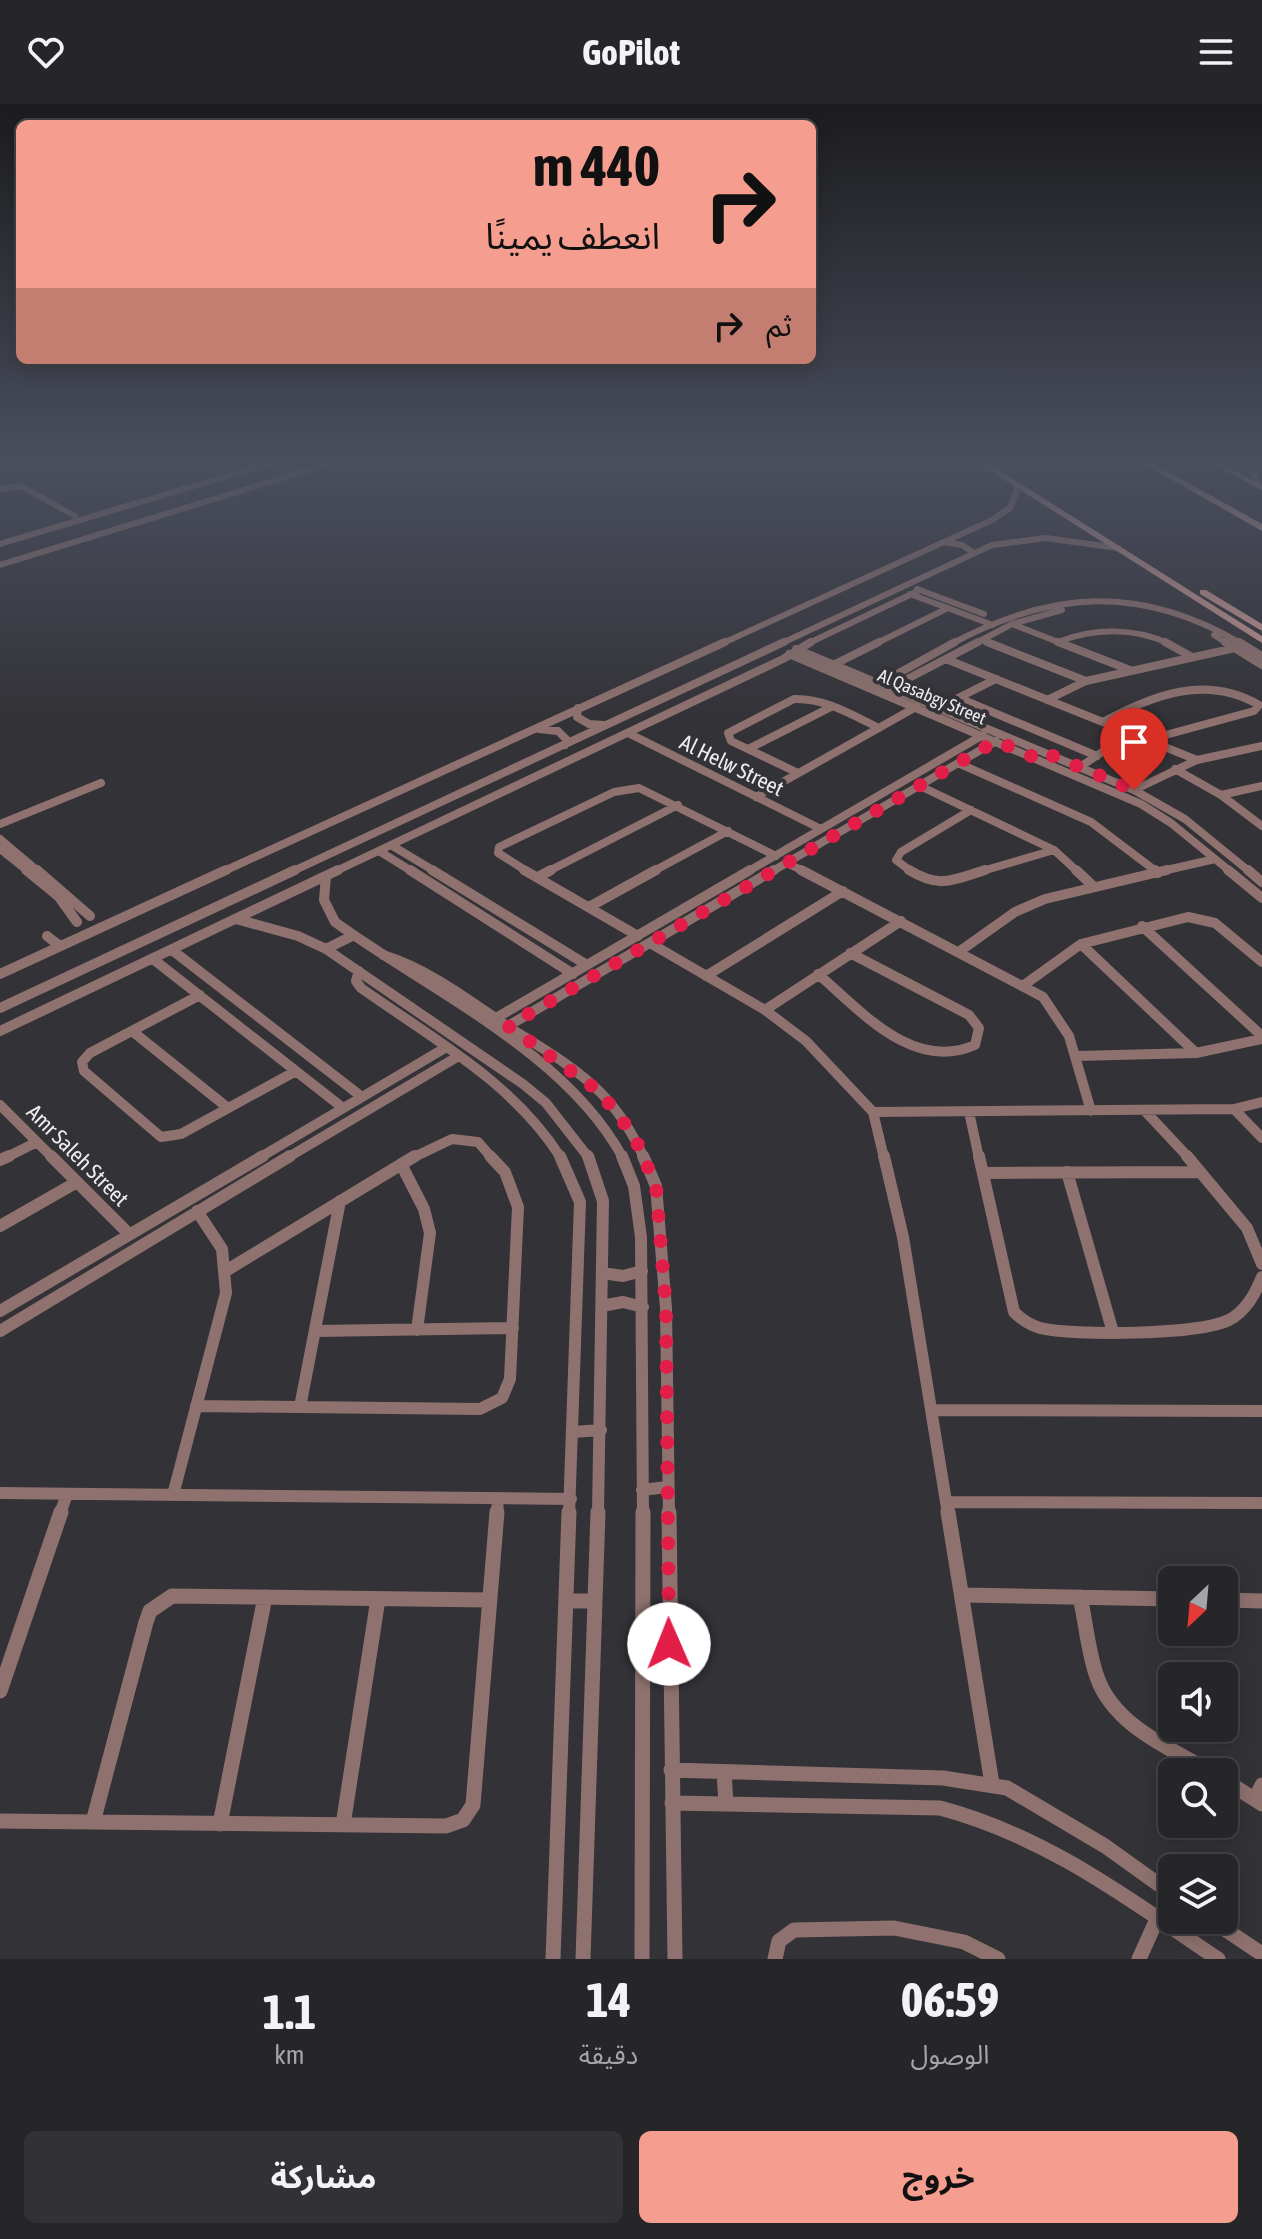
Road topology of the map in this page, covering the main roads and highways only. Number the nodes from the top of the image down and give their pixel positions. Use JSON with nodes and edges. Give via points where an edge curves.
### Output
{"nodes":[{"id":1,"x":1116,"y":547,"type":"edge"},
{"id":2,"x":1126,"y":547,"type":"edge"},
{"id":3,"x":1262,"y":628,"type":"edge"},
{"id":4,"x":1262,"y":640,"type":"edge"}],
"edges":[{"from":1,"to":4,"type":"main road"},
{"from":2,"to":3,"type":"main road"}]}
